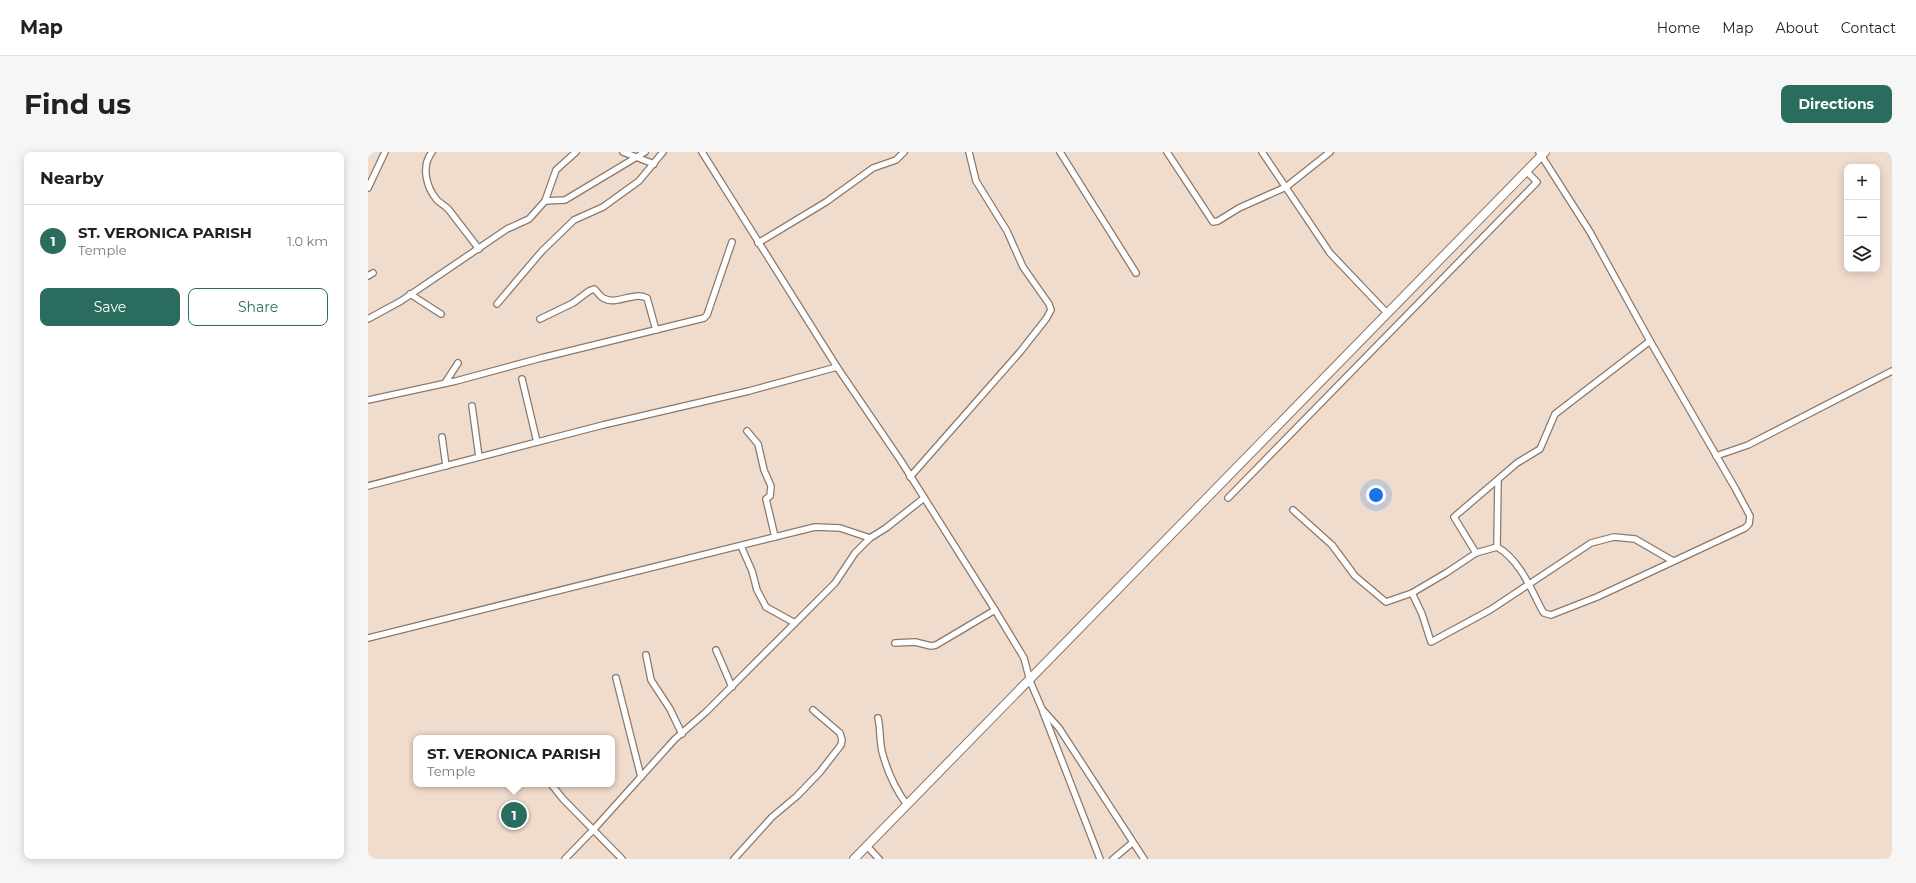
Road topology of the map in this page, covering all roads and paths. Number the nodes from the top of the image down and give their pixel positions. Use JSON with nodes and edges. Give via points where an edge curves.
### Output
{"nodes":[{"id":1,"x":385,"y":152,"type":"edge"},
{"id":2,"x":432,"y":152,"type":"edge"},
{"id":3,"x":576,"y":152,"type":"edge"},
{"id":4,"x":623,"y":152,"type":"edge"},
{"id":5,"x":645,"y":152,"type":"edge"},
{"id":6,"x":663,"y":152,"type":"edge"},
{"id":7,"x":904,"y":152,"type":"edge"},
{"id":8,"x":970,"y":152,"type":"edge"},
{"id":9,"x":1060,"y":152,"type":"edge"},
{"id":10,"x":1167,"y":152,"type":"edge"},
{"id":11,"x":1262,"y":152,"type":"edge"},
{"id":12,"x":1330,"y":152,"type":"edge"},
{"id":13,"x":705,"y":153,"type":"edge"},
{"id":14,"x":1542,"y":153,"type":"edge"},
{"id":15,"x":636,"y":158,"type":"junction"},
{"id":16,"x":654,"y":164,"type":"junction"},
{"id":17,"x":1526,"y":171,"type":"junction"},
{"id":18,"x":1286,"y":187,"type":"junction"},
{"id":19,"x":368,"y":188,"type":"edge"},
{"id":20,"x":545,"y":201,"type":"junction"},
{"id":21,"x":732,"y":242,"type":"dead end"},
{"id":22,"x":758,"y":243,"type":"junction"},
{"id":23,"x":479,"y":249,"type":"junction"},
{"id":24,"x":1136,"y":274,"type":"dead end"},
{"id":25,"x":410,"y":294,"type":"junction"},
{"id":26,"x":496,"y":304,"type":"dead end"},
{"id":27,"x":1387,"y":313,"type":"junction"},
{"id":28,"x":441,"y":314,"type":"dead end"},
{"id":29,"x":368,"y":319,"type":"edge"},
{"id":30,"x":540,"y":319,"type":"dead end"},
{"id":31,"x":656,"y":330,"type":"junction"},
{"id":32,"x":1650,"y":341,"type":"junction"},
{"id":33,"x":458,"y":363,"type":"dead end"},
{"id":34,"x":837,"y":367,"type":"junction"},
{"id":35,"x":1892,"y":371,"type":"edge"},
{"id":36,"x":522,"y":379,"type":"dead end"},
{"id":37,"x":445,"y":383,"type":"junction"},
{"id":38,"x":368,"y":400,"type":"edge"},
{"id":39,"x":472,"y":406,"type":"dead end"},
{"id":40,"x":747,"y":431,"type":"dead end"},
{"id":41,"x":442,"y":437,"type":"dead end"},
{"id":42,"x":537,"y":442,"type":"junction"},
{"id":43,"x":1716,"y":456,"type":"junction"},
{"id":44,"x":480,"y":457,"type":"junction"},
{"id":45,"x":446,"y":466,"type":"junction"},
{"id":46,"x":910,"y":477,"type":"junction"},
{"id":47,"x":1498,"y":480,"type":"junction"},
{"id":48,"x":368,"y":486,"type":"edge"},
{"id":49,"x":924,"y":498,"type":"junction"},
{"id":50,"x":1228,"y":498,"type":"dead end"},
{"id":51,"x":1293,"y":510,"type":"dead end"},
{"id":52,"x":775,"y":537,"type":"junction"},
{"id":53,"x":870,"y":538,"type":"junction"},
{"id":54,"x":741,"y":546,"type":"junction"},
{"id":55,"x":1497,"y":548,"type":"junction"},
{"id":56,"x":1476,"y":553,"type":"junction"},
{"id":57,"x":1673,"y":561,"type":"junction"},
{"id":58,"x":1528,"y":583,"type":"junction"},
{"id":59,"x":1412,"y":593,"type":"junction"},
{"id":60,"x":995,"y":610,"type":"junction"},
{"id":61,"x":795,"y":622,"type":"junction"},
{"id":62,"x":368,"y":638,"type":"edge"},
{"id":63,"x":895,"y":643,"type":"dead end"},
{"id":64,"x":716,"y":650,"type":"dead end"},
{"id":65,"x":646,"y":655,"type":"dead end"},
{"id":66,"x":616,"y":678,"type":"dead end"},
{"id":67,"x":1030,"y":681,"type":"junction"},
{"id":68,"x":732,"y":687,"type":"junction"},
{"id":69,"x":1042,"y":709,"type":"junction"},
{"id":70,"x":813,"y":710,"type":"dead end"},
{"id":71,"x":878,"y":718,"type":"dead end"},
{"id":72,"x":682,"y":734,"type":"junction"},
{"id":73,"x":641,"y":777,"type":"junction"},
{"id":74,"x":553,"y":787,"type":"edge"},
{"id":75,"x":906,"y":805,"type":"junction"},
{"id":76,"x":594,"y":829,"type":"junction"},
{"id":77,"x":1132,"y":843,"type":"junction"},
{"id":78,"x":867,"y":846,"type":"junction"},
{"id":79,"x":564,"y":859,"type":"edge"},
{"id":80,"x":622,"y":859,"type":"edge"},
{"id":81,"x":734,"y":859,"type":"edge"},
{"id":82,"x":854,"y":859,"type":"edge"},
{"id":83,"x":879,"y":859,"type":"edge"},
{"id":84,"x":1100,"y":859,"type":"edge"},
{"id":85,"x":1113,"y":859,"type":"edge"},
{"id":86,"x":1144,"y":859,"type":"edge"}],
"edges":[{"from":1,"to":19,"type":"street"},
{"from":2,"to":23,"type":"street","via":[[425,164],[432,191]]},
{"from":3,"to":20,"type":"street","via":[[556,170]]},
{"from":4,"to":15,"type":"street"},
{"from":5,"to":15,"type":"street"},
{"from":6,"to":16,"type":"street"},
{"from":7,"to":22,"type":"street","via":[[896,160],[873,168],[826,202]]},
{"from":8,"to":46,"type":"street","via":[[976,181],[1007,231],[1023,267],[1049,304],[1050,310],[1020,352]]},
{"from":9,"to":24,"type":"street"},
{"from":10,"to":18,"type":"street","via":[[1213,222]]},
{"from":11,"to":18,"type":"street"},
{"from":12,"to":18,"type":"street"},
{"from":13,"to":22,"type":"street"},
{"from":14,"to":17,"type":"street"},
{"from":14,"to":32,"type":"street","via":[[1590,232]]},
{"from":15,"to":16,"type":"street"},
{"from":15,"to":20,"type":"street","via":[[565,200]]},
{"from":16,"to":26,"type":"street","via":[[639,181],[603,207],[574,220],[542,251]]},
{"from":17,"to":27,"type":"street"},
{"from":17,"to":50,"type":"street","via":[[1537,182]]},
{"from":18,"to":27,"type":"street","via":[[1330,253]]},
{"from":20,"to":23,"type":"street","via":[[529,219],[507,229]]},
{"from":21,"to":31,"type":"street","via":[[707,315],[704,318]]},
{"from":22,"to":34,"type":"street"},
{"from":23,"to":25,"type":"street"},
{"from":25,"to":28,"type":"street"},
{"from":25,"to":29,"type":"street"},
{"from":27,"to":67,"type":"street"},
{"from":30,"to":31,"type":"street","via":[[573,303],[594,289],[607,300],[635,295],[647,298]]},
{"from":31,"to":37,"type":"street"},
{"from":32,"to":43,"type":"street"},
{"from":32,"to":47,"type":"street","via":[[1555,414],[1540,449],[1517,463]]},
{"from":33,"to":37,"type":"street"},
{"from":34,"to":42,"type":"street"},
{"from":34,"to":46,"type":"street"},
{"from":35,"to":43,"type":"street","via":[[1748,445]]},
{"from":36,"to":42,"type":"street"},
{"from":37,"to":38,"type":"street"},
{"from":39,"to":44,"type":"street"},
{"from":40,"to":52,"type":"street","via":[[758,444],[771,486],[770,496],[766,499]]},
{"from":41,"to":45,"type":"street"},
{"from":42,"to":44,"type":"street"},
{"from":43,"to":57,"type":"street","via":[[1744,504],[1750,522],[1745,528]]},
{"from":44,"to":45,"type":"street"},
{"from":45,"to":48,"type":"street"},
{"from":46,"to":49,"type":"street"},
{"from":47,"to":55,"type":"street"},
{"from":47,"to":56,"type":"street","via":[[1454,517]]},
{"from":49,"to":53,"type":"street"},
{"from":49,"to":60,"type":"street"},
{"from":51,"to":59,"type":"street","via":[[1332,545],[1355,576],[1386,602]]},
{"from":52,"to":53,"type":"street","via":[[815,527],[840,528]]},
{"from":52,"to":54,"type":"street"},
{"from":53,"to":61,"type":"street","via":[[855,553],[834,583]]},
{"from":54,"to":61,"type":"street","via":[[766,607]]},
{"from":54,"to":62,"type":"street"},
{"from":55,"to":56,"type":"street"},
{"from":55,"to":58,"type":"street","via":[[1507,552]]},
{"from":56,"to":59,"type":"street"},
{"from":57,"to":58,"type":"street","via":[[1635,539],[1614,537],[1591,543]]},
{"from":57,"to":58,"type":"street","via":[[1553,615],[1544,613]]},
{"from":58,"to":59,"type":"street","via":[[1490,610],[1430,642],[1422,614]]},
{"from":60,"to":63,"type":"street","via":[[936,645]]},
{"from":60,"to":67,"type":"street","via":[[1024,658]]},
{"from":61,"to":68,"type":"street"},
{"from":64,"to":68,"type":"street"},
{"from":65,"to":72,"type":"street","via":[[650,680],[670,709]]},
{"from":66,"to":73,"type":"street"},
{"from":67,"to":69,"type":"street"},
{"from":67,"to":75,"type":"street"},
{"from":68,"to":72,"type":"street"},
{"from":69,"to":77,"type":"street","via":[[1059,728]]},
{"from":69,"to":84,"type":"street"},
{"from":70,"to":81,"type":"street","via":[[840,733],[841,745],[820,772]]},
{"from":71,"to":75,"type":"street","via":[[882,754],[896,790]]},
{"from":72,"to":73,"type":"street"},
{"from":73,"to":76,"type":"street"},
{"from":74,"to":76,"type":"street"},
{"from":75,"to":78,"type":"street"},
{"from":76,"to":79,"type":"street"},
{"from":76,"to":80,"type":"street"},
{"from":77,"to":85,"type":"street"},
{"from":77,"to":86,"type":"street"},
{"from":78,"to":82,"type":"street"},
{"from":78,"to":83,"type":"street"}]}
